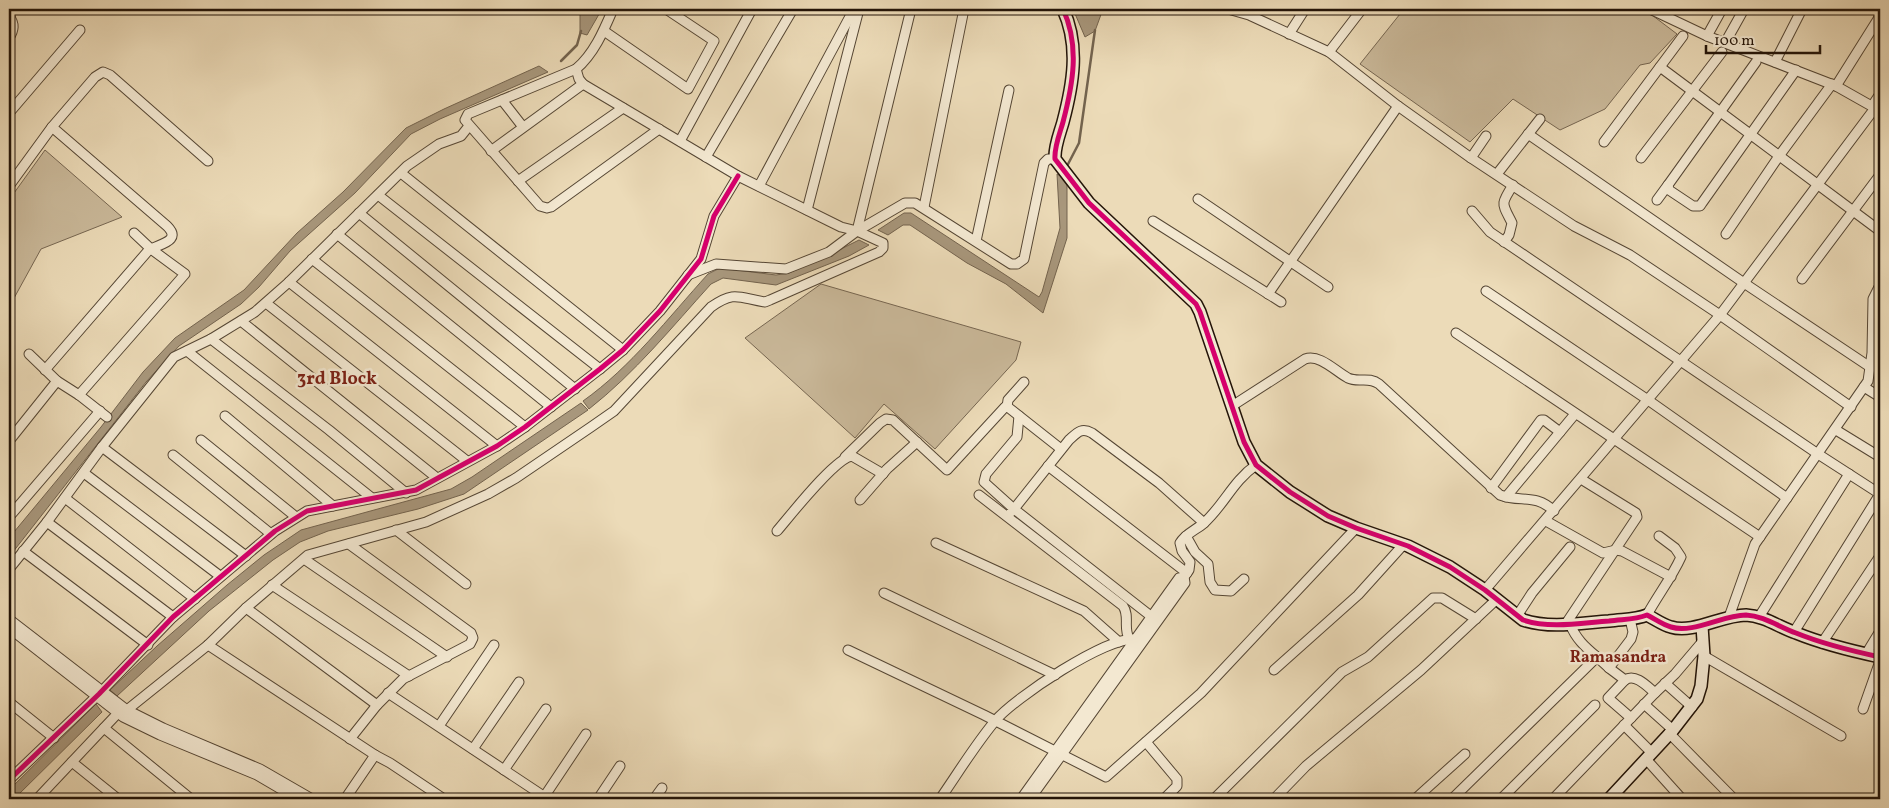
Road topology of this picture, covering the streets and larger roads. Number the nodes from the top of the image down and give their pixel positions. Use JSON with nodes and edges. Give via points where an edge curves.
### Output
{"nodes":[{"id":1,"x":613,"y":9,"type":"edge"},
{"id":2,"x":666,"y":9,"type":"edge"},
{"id":3,"x":752,"y":9,"type":"edge"},
{"id":4,"x":793,"y":9,"type":"edge"},
{"id":5,"x":854,"y":9,"type":"edge"},
{"id":6,"x":859,"y":9,"type":"edge"},
{"id":7,"x":910,"y":9,"type":"edge"},
{"id":8,"x":964,"y":9,"type":"edge"},
{"id":9,"x":1063,"y":9,"type":"edge"},
{"id":10,"x":1228,"y":9,"type":"edge"},
{"id":11,"x":1305,"y":9,"type":"edge"},
{"id":12,"x":1362,"y":9,"type":"edge"},
{"id":13,"x":1650,"y":9,"type":"edge"},
{"id":14,"x":1722,"y":9,"type":"edge"},
{"id":15,"x":1744,"y":9,"type":"edge"},
{"id":16,"x":1802,"y":9,"type":"edge"},
{"id":17,"x":1251,"y":12,"type":"edge"},
{"id":18,"x":9,"y":16,"type":"edge"},
{"id":19,"x":1880,"y":16,"type":"edge"},
{"id":20,"x":80,"y":30,"type":"dead end"},
{"id":21,"x":604,"y":31,"type":"junction"},
{"id":22,"x":1289,"y":34,"type":"junction"},
{"id":23,"x":1683,"y":36,"type":"dead end"},
{"id":24,"x":1708,"y":36,"type":"junction"},
{"id":25,"x":9,"y":38,"type":"edge"},
{"id":26,"x":1725,"y":43,"type":"junction"},
{"id":27,"x":1329,"y":52,"type":"junction"},
{"id":28,"x":1722,"y":52,"type":"dead end"},
{"id":29,"x":1756,"y":62,"type":"dead end"},
{"id":30,"x":1775,"y":62,"type":"junction"},
{"id":31,"x":1660,"y":67,"type":"junction"},
{"id":32,"x":576,"y":69,"type":"junction"},
{"id":33,"x":1796,"y":70,"type":"junction"},
{"id":34,"x":583,"y":84,"type":"junction"},
{"id":35,"x":1834,"y":85,"type":"junction"},
{"id":36,"x":1009,"y":90,"type":"dead end"},
{"id":37,"x":1692,"y":91,"type":"junction"},
{"id":38,"x":1880,"y":94,"type":"edge"},
{"id":39,"x":502,"y":100,"type":"junction"},
{"id":40,"x":1398,"y":106,"type":"junction"},
{"id":41,"x":623,"y":108,"type":"junction"},
{"id":42,"x":1876,"y":108,"type":"edge"},
{"id":43,"x":1720,"y":112,"type":"junction"},
{"id":44,"x":9,"y":113,"type":"edge"},
{"id":45,"x":1540,"y":119,"type":"dead end"},
{"id":46,"x":469,"y":126,"type":"junction"},
{"id":47,"x":52,"y":128,"type":"junction"},
{"id":48,"x":523,"y":128,"type":"junction"},
{"id":49,"x":659,"y":129,"type":"junction"},
{"id":50,"x":1528,"y":134,"type":"junction"},
{"id":51,"x":1750,"y":134,"type":"junction"},
{"id":52,"x":1486,"y":136,"type":"dead end"},
{"id":53,"x":680,"y":141,"type":"junction"},
{"id":54,"x":1604,"y":142,"type":"dead end"},
{"id":55,"x":491,"y":151,"type":"junction"},
{"id":56,"x":1779,"y":156,"type":"junction"},
{"id":57,"x":706,"y":157,"type":"junction"},
{"id":58,"x":1471,"y":158,"type":"junction"},
{"id":59,"x":1641,"y":158,"type":"dead end"},
{"id":60,"x":208,"y":161,"type":"dead end"},
{"id":61,"x":1057,"y":163,"type":"junction"},
{"id":62,"x":401,"y":173,"type":"junction"},
{"id":63,"x":1497,"y":174,"type":"junction"},
{"id":64,"x":1880,"y":175,"type":"edge"},
{"id":65,"x":738,"y":176,"type":"junction"},
{"id":66,"x":518,"y":181,"type":"junction"},
{"id":67,"x":1513,"y":185,"type":"junction"},
{"id":68,"x":1668,"y":185,"type":"junction"},
{"id":69,"x":1817,"y":185,"type":"junction"},
{"id":70,"x":9,"y":186,"type":"edge"},
{"id":71,"x":759,"y":186,"type":"junction"},
{"id":72,"x":378,"y":195,"type":"junction"},
{"id":73,"x":1198,"y":199,"type":"dead end"},
{"id":74,"x":1657,"y":200,"type":"dead end"},
{"id":75,"x":924,"y":207,"type":"junction"},
{"id":76,"x":807,"y":210,"type":"junction"},
{"id":77,"x":1472,"y":211,"type":"dead end"},
{"id":78,"x":1853,"y":211,"type":"junction"},
{"id":79,"x":359,"y":213,"type":"junction"},
{"id":80,"x":1153,"y":221,"type":"dead end"},
{"id":81,"x":857,"y":231,"type":"junction"},
{"id":82,"x":1880,"y":231,"type":"edge"},
{"id":83,"x":134,"y":233,"type":"dead end"},
{"id":84,"x":337,"y":234,"type":"junction"},
{"id":85,"x":1726,"y":234,"type":"dead end"},
{"id":86,"x":976,"y":241,"type":"junction"},
{"id":87,"x":1504,"y":242,"type":"junction"},
{"id":88,"x":151,"y":249,"type":"junction"},
{"id":89,"x":312,"y":259,"type":"junction"},
{"id":90,"x":1291,"y":261,"type":"junction"},
{"id":91,"x":688,"y":275,"type":"junction"},
{"id":92,"x":1802,"y":279,"type":"dead end"},
{"id":93,"x":289,"y":282,"type":"junction"},
{"id":94,"x":1744,"y":283,"type":"junction"},
{"id":95,"x":1328,"y":287,"type":"dead end"},
{"id":96,"x":1880,"y":287,"type":"edge"},
{"id":97,"x":1486,"y":292,"type":"dead end"},
{"id":98,"x":1268,"y":294,"type":"junction"},
{"id":99,"x":1280,"y":302,"type":"dead end"},
{"id":100,"x":266,"y":303,"type":"junction"},
{"id":101,"x":1720,"y":315,"type":"junction"},
{"id":102,"x":242,"y":321,"type":"junction"},
{"id":103,"x":1456,"y":333,"type":"dead end"},
{"id":104,"x":1877,"y":334,"type":"edge"},
{"id":105,"x":211,"y":339,"type":"junction"},
{"id":106,"x":623,"y":350,"type":"junction"},
{"id":107,"x":187,"y":351,"type":"junction"},
{"id":108,"x":29,"y":354,"type":"dead end"},
{"id":109,"x":1681,"y":361,"type":"junction"},
{"id":110,"x":1870,"y":367,"type":"junction"},
{"id":111,"x":600,"y":369,"type":"junction"},
{"id":112,"x":45,"y":370,"type":"junction"},
{"id":113,"x":57,"y":381,"type":"junction"},
{"id":114,"x":1024,"y":382,"type":"dead end"},
{"id":115,"x":1864,"y":387,"type":"junction"},
{"id":116,"x":575,"y":389,"type":"junction"},
{"id":117,"x":79,"y":395,"type":"junction"},
{"id":118,"x":1880,"y":397,"type":"edge"},
{"id":119,"x":1648,"y":400,"type":"junction"},
{"id":120,"x":1232,"y":406,"type":"junction"},
{"id":121,"x":1007,"y":407,"type":"junction"},
{"id":122,"x":1851,"y":407,"type":"junction"},
{"id":123,"x":551,"y":408,"type":"junction"},
{"id":124,"x":1575,"y":414,"type":"junction"},
{"id":125,"x":225,"y":416,"type":"dead end"},
{"id":126,"x":1019,"y":416,"type":"junction"},
{"id":127,"x":525,"y":428,"type":"junction"},
{"id":128,"x":1836,"y":430,"type":"junction"},
{"id":129,"x":1560,"y":432,"type":"junction"},
{"id":130,"x":201,"y":440,"type":"dead end"},
{"id":131,"x":1614,"y":440,"type":"junction"},
{"id":132,"x":9,"y":441,"type":"edge"},
{"id":133,"x":917,"y":442,"type":"junction"},
{"id":134,"x":497,"y":446,"type":"junction"},
{"id":135,"x":102,"y":447,"type":"junction"},
{"id":136,"x":1061,"y":449,"type":"junction"},
{"id":137,"x":1818,"y":454,"type":"junction"},
{"id":138,"x":173,"y":455,"type":"dead end"},
{"id":139,"x":845,"y":457,"type":"junction"},
{"id":140,"x":1880,"y":457,"type":"edge"},
{"id":141,"x":467,"y":461,"type":"junction"},
{"id":142,"x":1256,"y":465,"type":"junction"},
{"id":143,"x":1048,"y":466,"type":"junction"},
{"id":144,"x":84,"y":473,"type":"junction"},
{"id":145,"x":883,"y":474,"type":"junction"},
{"id":146,"x":1849,"y":474,"type":"junction"},
{"id":147,"x":437,"y":478,"type":"junction"},
{"id":148,"x":1581,"y":479,"type":"junction"},
{"id":149,"x":1491,"y":488,"type":"junction"},
{"id":150,"x":406,"y":492,"type":"junction"},
{"id":151,"x":1880,"y":494,"type":"edge"},
{"id":152,"x":979,"y":495,"type":"dead end"},
{"id":153,"x":1506,"y":497,"type":"junction"},
{"id":154,"x":65,"y":498,"type":"junction"},
{"id":155,"x":372,"y":498,"type":"junction"},
{"id":156,"x":1787,"y":498,"type":"junction"},
{"id":157,"x":860,"y":500,"type":"dead end"},
{"id":158,"x":333,"y":506,"type":"junction"},
{"id":159,"x":1014,"y":509,"type":"junction"},
{"id":160,"x":1554,"y":511,"type":"junction"},
{"id":161,"x":9,"y":517,"type":"edge"},
{"id":162,"x":296,"y":517,"type":"junction"},
{"id":163,"x":1007,"y":517,"type":"junction"},
{"id":164,"x":1546,"y":521,"type":"junction"},
{"id":165,"x":47,"y":522,"type":"junction"},
{"id":166,"x":1204,"y":523,"type":"junction"},
{"id":167,"x":1356,"y":528,"type":"junction"},
{"id":168,"x":396,"y":530,"type":"junction"},
{"id":169,"x":777,"y":532,"type":"dead end"},
{"id":170,"x":271,"y":534,"type":"junction"},
{"id":171,"x":1186,"y":536,"type":"junction"},
{"id":172,"x":1659,"y":536,"type":"dead end"},
{"id":173,"x":1760,"y":537,"type":"junction"},
{"id":174,"x":936,"y":543,"type":"dead end"},
{"id":175,"x":349,"y":544,"type":"junction"},
{"id":176,"x":1404,"y":544,"type":"junction"},
{"id":177,"x":1570,"y":547,"type":"dead end"},
{"id":178,"x":1616,"y":550,"type":"junction"},
{"id":179,"x":23,"y":551,"type":"junction"},
{"id":180,"x":246,"y":556,"type":"junction"},
{"id":181,"x":1880,"y":556,"type":"edge"},
{"id":182,"x":304,"y":559,"type":"junction"},
{"id":183,"x":9,"y":569,"type":"edge"},
{"id":184,"x":1185,"y":575,"type":"junction"},
{"id":185,"x":220,"y":576,"type":"junction"},
{"id":186,"x":1671,"y":577,"type":"junction"},
{"id":187,"x":1244,"y":579,"type":"dead end"},
{"id":188,"x":466,"y":584,"type":"dead end"},
{"id":189,"x":272,"y":585,"type":"junction"},
{"id":190,"x":1485,"y":590,"type":"junction"},
{"id":191,"x":884,"y":592,"type":"dead end"},
{"id":192,"x":195,"y":599,"type":"junction"},
{"id":193,"x":1496,"y":600,"type":"junction"},
{"id":194,"x":246,"y":608,"type":"junction"},
{"id":195,"x":1647,"y":614,"type":"junction"},
{"id":196,"x":1152,"y":616,"type":"junction"},
{"id":197,"x":1517,"y":616,"type":"junction"},
{"id":198,"x":1729,"y":616,"type":"junction"},
{"id":199,"x":173,"y":617,"type":"junction"},
{"id":200,"x":1759,"y":617,"type":"junction"},
{"id":201,"x":9,"y":619,"type":"edge"},
{"id":202,"x":1476,"y":619,"type":"junction"},
{"id":203,"x":1630,"y":619,"type":"junction"},
{"id":204,"x":1568,"y":624,"type":"junction"},
{"id":205,"x":1702,"y":626,"type":"junction"},
{"id":206,"x":9,"y":628,"type":"edge"},
{"id":207,"x":1880,"y":630,"type":"edge"},
{"id":208,"x":1794,"y":632,"type":"junction"},
{"id":209,"x":1132,"y":639,"type":"junction"},
{"id":210,"x":1119,"y":642,"type":"junction"},
{"id":211,"x":1703,"y":642,"type":"junction"},
{"id":212,"x":1822,"y":643,"type":"junction"},
{"id":213,"x":148,"y":645,"type":"junction"},
{"id":214,"x":208,"y":645,"type":"junction"},
{"id":215,"x":494,"y":645,"type":"dead end"},
{"id":216,"x":848,"y":650,"type":"dead end"},
{"id":217,"x":1866,"y":654,"type":"junction"},
{"id":218,"x":1704,"y":656,"type":"junction"},
{"id":219,"x":447,"y":657,"type":"junction"},
{"id":220,"x":1597,"y":657,"type":"junction"},
{"id":221,"x":1880,"y":657,"type":"edge"},
{"id":222,"x":1880,"y":661,"type":"edge"},
{"id":223,"x":1608,"y":668,"type":"junction"},
{"id":224,"x":1274,"y":670,"type":"dead end"},
{"id":225,"x":1055,"y":675,"type":"junction"},
{"id":226,"x":409,"y":676,"type":"junction"},
{"id":227,"x":1624,"y":680,"type":"junction"},
{"id":228,"x":519,"y":682,"type":"dead end"},
{"id":229,"x":1665,"y":683,"type":"junction"},
{"id":230,"x":1655,"y":692,"type":"junction"},
{"id":231,"x":99,"y":693,"type":"junction"},
{"id":232,"x":388,"y":693,"type":"junction"},
{"id":233,"x":9,"y":702,"type":"edge"},
{"id":234,"x":1644,"y":704,"type":"junction"},
{"id":235,"x":376,"y":705,"type":"junction"},
{"id":236,"x":1595,"y":705,"type":"dead end"},
{"id":237,"x":1692,"y":706,"type":"junction"},
{"id":238,"x":546,"y":709,"type":"dead end"},
{"id":239,"x":1862,"y":709,"type":"dead end"},
{"id":240,"x":123,"y":712,"type":"junction"},
{"id":241,"x":995,"y":720,"type":"junction"},
{"id":242,"x":1627,"y":722,"type":"junction"},
{"id":243,"x":438,"y":726,"type":"junction"},
{"id":244,"x":104,"y":728,"type":"junction"},
{"id":245,"x":1671,"y":732,"type":"junction"},
{"id":246,"x":586,"y":734,"type":"dead end"},
{"id":247,"x":1841,"y":736,"type":"dead end"},
{"id":248,"x":54,"y":738,"type":"junction"},
{"id":249,"x":350,"y":739,"type":"junction"},
{"id":250,"x":1146,"y":742,"type":"junction"},
{"id":251,"x":473,"y":749,"type":"junction"},
{"id":252,"x":1058,"y":753,"type":"junction"},
{"id":253,"x":1465,"y":754,"type":"dead end"},
{"id":254,"x":375,"y":755,"type":"junction"},
{"id":255,"x":1649,"y":756,"type":"junction"},
{"id":256,"x":72,"y":762,"type":"junction"},
{"id":257,"x":9,"y":765,"type":"edge"},
{"id":258,"x":620,"y":766,"type":"dead end"},
{"id":259,"x":504,"y":770,"type":"junction"},
{"id":260,"x":17,"y":772,"type":"junction"},
{"id":261,"x":9,"y":780,"type":"edge"},
{"id":262,"x":662,"y":788,"type":"dead end"},
{"id":263,"x":546,"y":798,"type":"edge"},
{"id":264,"x":37,"y":799,"type":"edge"},
{"id":265,"x":118,"y":799,"type":"edge"},
{"id":266,"x":191,"y":799,"type":"edge"},
{"id":267,"x":296,"y":799,"type":"edge"},
{"id":268,"x":312,"y":799,"type":"edge"},
{"id":269,"x":345,"y":799,"type":"edge"},
{"id":270,"x":444,"y":799,"type":"edge"},
{"id":271,"x":598,"y":799,"type":"edge"},
{"id":272,"x":654,"y":799,"type":"edge"},
{"id":273,"x":940,"y":799,"type":"edge"},
{"id":274,"x":1021,"y":799,"type":"edge"},
{"id":275,"x":1030,"y":799,"type":"edge"},
{"id":276,"x":1164,"y":799,"type":"edge"},
{"id":277,"x":1214,"y":799,"type":"edge"},
{"id":278,"x":1274,"y":799,"type":"edge"},
{"id":279,"x":1415,"y":799,"type":"edge"},
{"id":280,"x":1452,"y":799,"type":"edge"},
{"id":281,"x":1501,"y":799,"type":"edge"},
{"id":282,"x":1553,"y":799,"type":"edge"},
{"id":283,"x":1609,"y":799,"type":"edge"},
{"id":284,"x":1682,"y":799,"type":"edge"},
{"id":285,"x":1734,"y":799,"type":"edge"}],
"edges":[{"from":1,"to":21,"type":"street"},
{"from":2,"to":21,"type":"street","via":[[714,41],[688,89]]},
{"from":3,"to":53,"type":"street"},
{"from":4,"to":57,"type":"street"},
{"from":5,"to":71,"type":"street"},
{"from":6,"to":76,"type":"street"},
{"from":7,"to":81,"type":"street"},
{"from":8,"to":75,"type":"street"},
{"from":9,"to":61,"type":"street","via":[[1074,57],[1072,85],[1054,155]]},
{"from":10,"to":17,"type":"street"},
{"from":11,"to":22,"type":"street"},
{"from":12,"to":27,"type":"street"},
{"from":13,"to":24,"type":"street"},
{"from":14,"to":24,"type":"street"},
{"from":15,"to":26,"type":"street"},
{"from":16,"to":30,"type":"street"},
{"from":17,"to":22,"type":"street"},
{"from":18,"to":25,"type":"street","via":[[14,24]]},
{"from":19,"to":35,"type":"street"},
{"from":20,"to":44,"type":"street"},
{"from":21,"to":32,"type":"street","via":[[584,63]]},
{"from":22,"to":27,"type":"street"},
{"from":23,"to":31,"type":"street"},
{"from":24,"to":26,"type":"street"},
{"from":26,"to":30,"type":"street"},
{"from":27,"to":40,"type":"street"},
{"from":28,"to":37,"type":"street"},
{"from":29,"to":43,"type":"street"},
{"from":30,"to":33,"type":"street"},
{"from":31,"to":37,"type":"street"},
{"from":31,"to":54,"type":"street"},
{"from":32,"to":34,"type":"street"},
{"from":32,"to":39,"type":"street"},
{"from":33,"to":35,"type":"street"},
{"from":33,"to":51,"type":"street"},
{"from":34,"to":41,"type":"street"},
{"from":34,"to":48,"type":"street"},
{"from":35,"to":42,"type":"street"},
{"from":35,"to":56,"type":"street"},
{"from":36,"to":86,"type":"street"},
{"from":37,"to":43,"type":"street"},
{"from":37,"to":59,"type":"street"},
{"from":38,"to":42,"type":"street"},
{"from":39,"to":46,"type":"street","via":[[468,114],[465,120]]},
{"from":39,"to":48,"type":"street"},
{"from":40,"to":58,"type":"street"},
{"from":40,"to":90,"type":"street"},
{"from":41,"to":49,"type":"street"},
{"from":41,"to":66,"type":"street"},
{"from":42,"to":69,"type":"street"},
{"from":43,"to":51,"type":"street"},
{"from":43,"to":68,"type":"street"},
{"from":45,"to":50,"type":"street"},
{"from":46,"to":55,"type":"street"},
{"from":46,"to":62,"type":"street","via":[[461,136],[439,144]]},
{"from":47,"to":60,"type":"street","via":[[95,77],[103,72]]},
{"from":47,"to":70,"type":"street"},
{"from":47,"to":88,"type":"street","via":[[169,228],[172,232],[170,240]]},
{"from":48,"to":55,"type":"street"},
{"from":49,"to":53,"type":"street"},
{"from":49,"to":66,"type":"street","via":[[549,208],[540,206]]},
{"from":50,"to":63,"type":"street"},
{"from":50,"to":94,"type":"street"},
{"from":51,"to":56,"type":"street"},
{"from":51,"to":68,"type":"street","via":[[1700,206],[1693,206],[1669,190]]},
{"from":52,"to":58,"type":"street"},
{"from":53,"to":57,"type":"street"},
{"from":55,"to":66,"type":"street"},
{"from":56,"to":69,"type":"street"},
{"from":56,"to":85,"type":"street"},
{"from":57,"to":65,"type":"street"},
{"from":58,"to":63,"type":"street"},
{"from":61,"to":86,"type":"street","via":[[1048,159],[1044,163],[1023,261],[1011,264]]},
{"from":61,"to":120,"type":"street","via":[[1089,203],[1196,304]]},
{"from":62,"to":72,"type":"street"},
{"from":62,"to":106,"type":"street"},
{"from":63,"to":67,"type":"street"},
{"from":64,"to":78,"type":"street"},
{"from":65,"to":71,"type":"street"},
{"from":65,"to":91,"type":"street","via":[[714,216],[701,259]]},
{"from":67,"to":87,"type":"street","via":[[1503,206],[1512,223]]},
{"from":67,"to":101,"type":"street","via":[[1574,226],[1630,255]]},
{"from":68,"to":74,"type":"street"},
{"from":69,"to":78,"type":"street"},
{"from":69,"to":94,"type":"street"},
{"from":71,"to":76,"type":"street"},
{"from":72,"to":79,"type":"street"},
{"from":72,"to":111,"type":"street"},
{"from":73,"to":90,"type":"street"},
{"from":75,"to":81,"type":"street","via":[[905,203]]},
{"from":75,"to":86,"type":"street"},
{"from":76,"to":81,"type":"street"},
{"from":77,"to":87,"type":"street","via":[[1490,232]]},
{"from":78,"to":82,"type":"street"},
{"from":78,"to":92,"type":"street"},
{"from":79,"to":84,"type":"street"},
{"from":79,"to":116,"type":"street"},
{"from":80,"to":98,"type":"street"},
{"from":81,"to":91,"type":"street","via":[[829,252],[786,269],[716,264]]},
{"from":81,"to":168,"type":"street","via":[[883,243],[883,248],[765,302],[732,296],[719,301],[614,411],[488,494],[426,522]]},
{"from":83,"to":88,"type":"street"},
{"from":84,"to":89,"type":"street"},
{"from":84,"to":123,"type":"street"},
{"from":87,"to":109,"type":"street"},
{"from":88,"to":112,"type":"street"},
{"from":88,"to":117,"type":"street","via":[[185,274]]},
{"from":89,"to":93,"type":"street"},
{"from":89,"to":127,"type":"street"},
{"from":90,"to":95,"type":"street"},
{"from":90,"to":98,"type":"street"},
{"from":91,"to":106,"type":"street"},
{"from":93,"to":100,"type":"street"},
{"from":93,"to":134,"type":"street"},
{"from":94,"to":101,"type":"street"},
{"from":94,"to":110,"type":"street"},
{"from":96,"to":104,"type":"street","via":[[1873,299]]},
{"from":97,"to":119,"type":"street"},
{"from":98,"to":99,"type":"street"},
{"from":100,"to":102,"type":"street"},
{"from":100,"to":141,"type":"street"},
{"from":101,"to":109,"type":"street"},
{"from":101,"to":122,"type":"street"},
{"from":102,"to":105,"type":"street"},
{"from":102,"to":147,"type":"street"},
{"from":103,"to":124,"type":"street"},
{"from":104,"to":110,"type":"street"},
{"from":105,"to":107,"type":"street"},
{"from":105,"to":150,"type":"street"},
{"from":106,"to":111,"type":"street"},
{"from":107,"to":135,"type":"street","via":[[174,357]]},
{"from":107,"to":155,"type":"street"},
{"from":108,"to":112,"type":"street"},
{"from":109,"to":119,"type":"street"},
{"from":109,"to":137,"type":"street"},
{"from":110,"to":115,"type":"street"},
{"from":111,"to":116,"type":"street"},
{"from":112,"to":113,"type":"street"},
{"from":113,"to":117,"type":"street"},
{"from":113,"to":132,"type":"street"},
{"from":114,"to":121,"type":"street","via":[[1008,400]]},
{"from":115,"to":118,"type":"street"},
{"from":115,"to":122,"type":"street"},
{"from":116,"to":123,"type":"street"},
{"from":117,"to":161,"type":"street","via":[[103,414]]},
{"from":119,"to":131,"type":"street"},
{"from":119,"to":156,"type":"street"},
{"from":120,"to":142,"type":"street"},
{"from":120,"to":149,"type":"street","via":[[1305,359],[1314,358],[1350,379],[1370,379],[1379,384]]},
{"from":121,"to":126,"type":"street"},
{"from":121,"to":133,"type":"street","via":[[948,470]]},
{"from":122,"to":128,"type":"street"},
{"from":123,"to":127,"type":"street"},
{"from":124,"to":129,"type":"street"},
{"from":124,"to":131,"type":"street"},
{"from":125,"to":158,"type":"street"},
{"from":126,"to":136,"type":"street"},
{"from":126,"to":159,"type":"street","via":[[1017,436],[986,474],[984,482]]},
{"from":127,"to":134,"type":"street"},
{"from":128,"to":137,"type":"street"},
{"from":128,"to":140,"type":"street"},
{"from":129,"to":149,"type":"street","via":[[1541,420]]},
{"from":129,"to":153,"type":"street"},
{"from":130,"to":162,"type":"street"},
{"from":131,"to":148,"type":"street"},
{"from":131,"to":173,"type":"street"},
{"from":133,"to":139,"type":"street","via":[[893,420],[886,419]]},
{"from":133,"to":145,"type":"street"},
{"from":134,"to":141,"type":"street"},
{"from":135,"to":144,"type":"street"},
{"from":135,"to":180,"type":"street"},
{"from":136,"to":143,"type":"street"},
{"from":136,"to":166,"type":"street","via":[[1079,431],[1088,430]]},
{"from":137,"to":146,"type":"street"},
{"from":137,"to":156,"type":"street"},
{"from":138,"to":170,"type":"street"},
{"from":139,"to":145,"type":"street","via":[[852,456]]},
{"from":139,"to":169,"type":"street","via":[[816,485]]},
{"from":141,"to":147,"type":"street"},
{"from":142,"to":166,"type":"street","via":[[1244,473]]},
{"from":142,"to":167,"type":"street","via":[[1328,516]]},
{"from":143,"to":159,"type":"street"},
{"from":143,"to":184,"type":"street"},
{"from":144,"to":154,"type":"street"},
{"from":144,"to":185,"type":"street"},
{"from":145,"to":157,"type":"street"},
{"from":146,"to":151,"type":"street"},
{"from":146,"to":200,"type":"street"},
{"from":147,"to":150,"type":"street"},
{"from":148,"to":160,"type":"street"},
{"from":148,"to":178,"type":"street","via":[[1637,515]]},
{"from":149,"to":153,"type":"street"},
{"from":150,"to":155,"type":"street"},
{"from":151,"to":208,"type":"street"},
{"from":152,"to":163,"type":"street"},
{"from":153,"to":160,"type":"street","via":[[1542,501]]},
{"from":154,"to":165,"type":"street"},
{"from":154,"to":192,"type":"street"},
{"from":155,"to":158,"type":"street"},
{"from":156,"to":173,"type":"street"},
{"from":158,"to":162,"type":"street","via":[[307,511]]},
{"from":159,"to":163,"type":"street"},
{"from":159,"to":196,"type":"street"},
{"from":160,"to":164,"type":"street"},
{"from":162,"to":170,"type":"street"},
{"from":163,"to":209,"type":"street","via":[[1123,606],[1126,610],[1125,630]]},
{"from":164,"to":178,"type":"street","via":[[1602,553]]},
{"from":164,"to":190,"type":"street"},
{"from":165,"to":179,"type":"street"},
{"from":165,"to":199,"type":"street"},
{"from":166,"to":171,"type":"street"},
{"from":167,"to":176,"type":"street"},
{"from":167,"to":250,"type":"street","via":[[1201,693]]},
{"from":168,"to":175,"type":"street"},
{"from":168,"to":188,"type":"street"},
{"from":170,"to":180,"type":"street"},
{"from":171,"to":184,"type":"street","via":[[1180,543],[1190,562]]},
{"from":171,"to":187,"type":"street","via":[[1195,552],[1208,564],[1210,582],[1215,590],[1231,591]]},
{"from":172,"to":186,"type":"street","via":[[1682,556]]},
{"from":173,"to":198,"type":"street"},
{"from":174,"to":210,"type":"street","via":[[1084,611]]},
{"from":175,"to":182,"type":"street","via":[[308,555]]},
{"from":175,"to":219,"type":"street","via":[[473,635],[472,643]]},
{"from":176,"to":190,"type":"street","via":[[1443,562]]},
{"from":176,"to":224,"type":"street","via":[[1358,595]]},
{"from":177,"to":197,"type":"street"},
{"from":178,"to":186,"type":"street"},
{"from":178,"to":204,"type":"street"},
{"from":179,"to":183,"type":"street"},
{"from":179,"to":213,"type":"street"},
{"from":180,"to":185,"type":"street"},
{"from":181,"to":212,"type":"street"},
{"from":182,"to":189,"type":"street"},
{"from":182,"to":219,"type":"street"},
{"from":184,"to":196,"type":"street","via":[[1179,578]]},
{"from":184,"to":252,"type":"street","via":[[1185,583]]},
{"from":185,"to":192,"type":"street"},
{"from":186,"to":195,"type":"street"},
{"from":189,"to":194,"type":"street"},
{"from":189,"to":226,"type":"street"},
{"from":190,"to":193,"type":"street"},
{"from":191,"to":225,"type":"street"},
{"from":192,"to":199,"type":"street"},
{"from":193,"to":197,"type":"street"},
{"from":193,"to":202,"type":"street"},
{"from":194,"to":214,"type":"street"},
{"from":194,"to":235,"type":"street"},
{"from":195,"to":203,"type":"street"},
{"from":195,"to":205,"type":"street","via":[[1673,628]]},
{"from":196,"to":209,"type":"street"},
{"from":197,"to":204,"type":"street","via":[[1530,623]]},
{"from":198,"to":200,"type":"street"},
{"from":198,"to":205,"type":"street"},
{"from":199,"to":213,"type":"street"},
{"from":200,"to":208,"type":"street"},
{"from":201,"to":231,"type":"street"},
{"from":202,"to":277,"type":"street","via":[[1442,598],[1433,598],[1368,657],[1342,672]]},
{"from":202,"to":278,"type":"street","via":[[1421,670],[1306,766]]},
{"from":203,"to":204,"type":"street"},
{"from":203,"to":223,"type":"street","via":[[1632,640]]},
{"from":204,"to":220,"type":"street","via":[[1581,644]]},
{"from":205,"to":211,"type":"street"},
{"from":206,"to":231,"type":"street"},
{"from":207,"to":217,"type":"street"},
{"from":208,"to":212,"type":"street"},
{"from":209,"to":210,"type":"street"},
{"from":209,"to":252,"type":"street"},
{"from":210,"to":225,"type":"street","via":[[1098,650]]},
{"from":211,"to":218,"type":"street"},
{"from":211,"to":229,"type":"street"},
{"from":212,"to":217,"type":"street"},
{"from":213,"to":231,"type":"street"},
{"from":214,"to":240,"type":"street"},
{"from":214,"to":249,"type":"street"},
{"from":215,"to":243,"type":"street"},
{"from":216,"to":241,"type":"street"},
{"from":217,"to":221,"type":"street"},
{"from":218,"to":237,"type":"street","via":[[1697,699]]},
{"from":218,"to":247,"type":"street"},
{"from":219,"to":226,"type":"street"},
{"from":220,"to":223,"type":"street"},
{"from":220,"to":280,"type":"street"},
{"from":222,"to":239,"type":"street"},
{"from":223,"to":227,"type":"street"},
{"from":225,"to":241,"type":"street","via":[[1009,706]]},
{"from":226,"to":232,"type":"street"},
{"from":227,"to":230,"type":"street","via":[[1635,678]]},
{"from":227,"to":242,"type":"street","via":[[1608,698]]},
{"from":228,"to":251,"type":"street"},
{"from":229,"to":230,"type":"street"},
{"from":229,"to":237,"type":"street"},
{"from":230,"to":234,"type":"street"},
{"from":231,"to":240,"type":"street"},
{"from":231,"to":248,"type":"street"},
{"from":232,"to":235,"type":"street"},
{"from":232,"to":243,"type":"street"},
{"from":233,"to":248,"type":"street"},
{"from":234,"to":242,"type":"street"},
{"from":234,"to":245,"type":"street"},
{"from":235,"to":249,"type":"street"},
{"from":236,"to":281,"type":"street"},
{"from":237,"to":245,"type":"street"},
{"from":238,"to":259,"type":"street"},
{"from":240,"to":244,"type":"street"},
{"from":240,"to":267,"type":"street","via":[[160,735],[257,775]]},
{"from":240,"to":268,"type":"street","via":[[260,769]]},
{"from":241,"to":252,"type":"street"},
{"from":241,"to":273,"type":"street"},
{"from":242,"to":255,"type":"street"},
{"from":242,"to":282,"type":"street"},
{"from":243,"to":251,"type":"street"},
{"from":244,"to":256,"type":"street"},
{"from":244,"to":266,"type":"street"},
{"from":245,"to":255,"type":"street"},
{"from":245,"to":285,"type":"street"},
{"from":246,"to":263,"type":"street"},
{"from":248,"to":260,"type":"street"},
{"from":249,"to":254,"type":"street"},
{"from":250,"to":252,"type":"street","via":[[1106,777]]},
{"from":250,"to":276,"type":"street","via":[[1177,779],[1177,786]]},
{"from":251,"to":259,"type":"street"},
{"from":252,"to":274,"type":"street"},
{"from":252,"to":275,"type":"street"},
{"from":253,"to":279,"type":"street"},
{"from":254,"to":269,"type":"street"},
{"from":254,"to":270,"type":"street"},
{"from":255,"to":283,"type":"street"},
{"from":255,"to":284,"type":"street"},
{"from":256,"to":264,"type":"street"},
{"from":256,"to":265,"type":"street"},
{"from":257,"to":260,"type":"street"},
{"from":258,"to":271,"type":"street"},
{"from":259,"to":263,"type":"street"},
{"from":260,"to":261,"type":"street"},
{"from":262,"to":272,"type":"street"}]}
